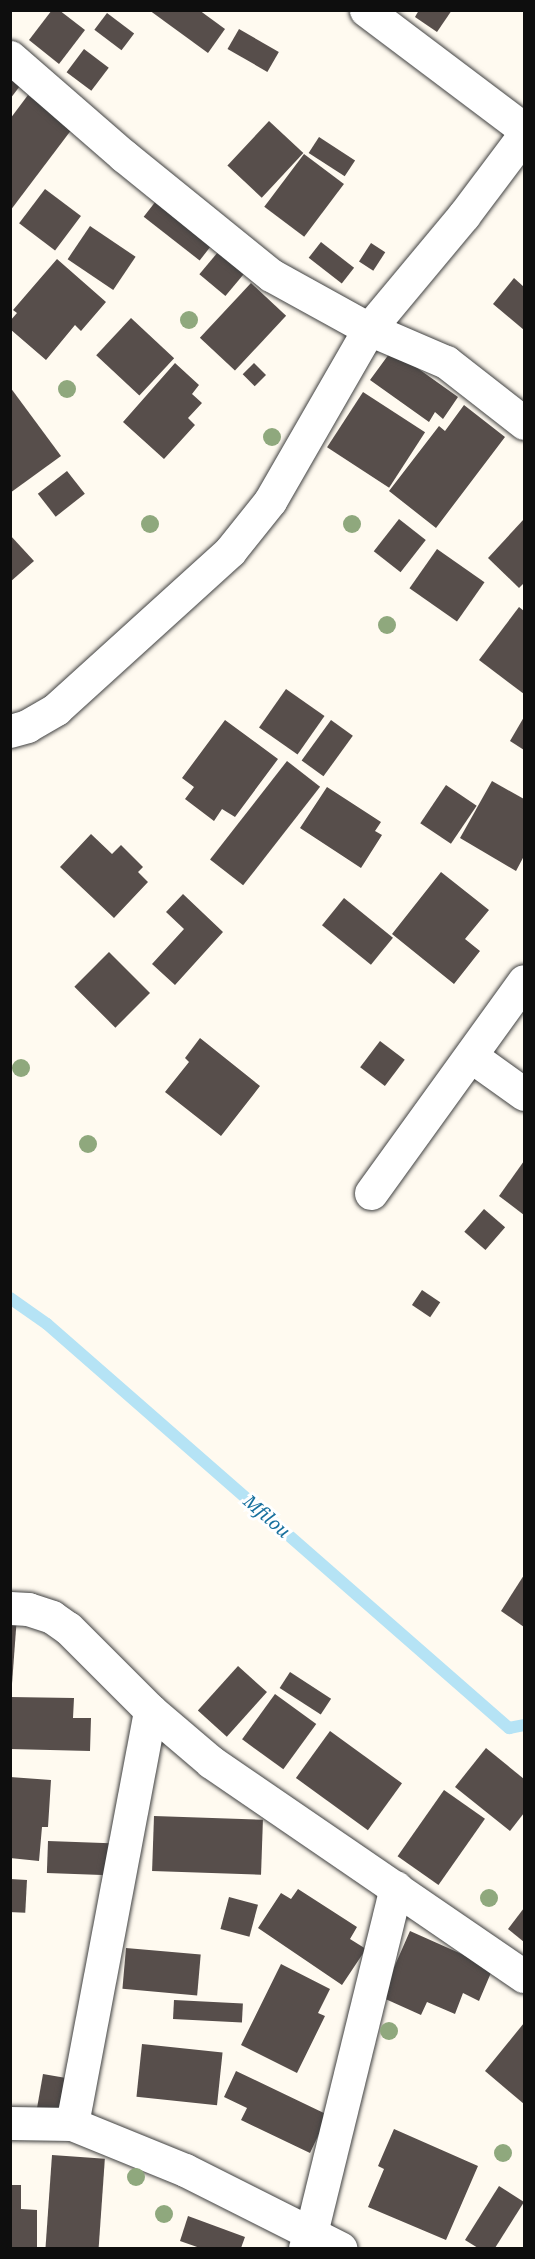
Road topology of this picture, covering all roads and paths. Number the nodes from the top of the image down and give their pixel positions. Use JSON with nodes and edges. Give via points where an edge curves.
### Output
{"nodes":[{"id":1,"x":366,"y":10,"type":"edge"},
{"id":2,"x":10,"y":57,"type":"edge"},
{"id":3,"x":525,"y":129,"type":"edge"},
{"id":4,"x":525,"y":135,"type":"edge"},
{"id":5,"x":369,"y":329,"type":"junction"},
{"id":6,"x":525,"y":423,"type":"edge"},
{"id":7,"x":10,"y":731,"type":"edge"},
{"id":8,"x":525,"y":981,"type":"edge"},
{"id":9,"x":471,"y":1056,"type":"junction"},
{"id":10,"x":525,"y":1094,"type":"edge"},
{"id":11,"x":371,"y":1193,"type":"dead end"},
{"id":12,"x":10,"y":1608,"type":"edge"},
{"id":13,"x":150,"y":1710,"type":"junction"},
{"id":14,"x":396,"y":1887,"type":"junction"},
{"id":15,"x":525,"y":1976,"type":"edge"},
{"id":16,"x":10,"y":2123,"type":"edge"},
{"id":17,"x":72,"y":2124,"type":"junction"},
{"id":18,"x":308,"y":2241,"type":"edge"},
{"id":19,"x":340,"y":2248,"type":"edge"}],
"edges":[{"from":1,"to":3,"type":"street"},
{"from":2,"to":5,"type":"street","via":[[124,156],[272,275]]},
{"from":4,"to":5,"type":"street"},
{"from":5,"to":6,"type":"street","via":[[446,362]]},
{"from":5,"to":7,"type":"street","via":[[270,501],[230,551],[56,709]]},
{"from":8,"to":9,"type":"street"},
{"from":9,"to":10,"type":"street"},
{"from":9,"to":11,"type":"street"},
{"from":12,"to":13,"type":"street","via":[[52,1617],[68,1628]]},
{"from":13,"to":14,"type":"street","via":[[211,1762]]},
{"from":13,"to":17,"type":"street"},
{"from":14,"to":15,"type":"street"},
{"from":14,"to":18,"type":"street"},
{"from":16,"to":17,"type":"street"},
{"from":17,"to":18,"type":"street","via":[[185,2170]]},
{"from":18,"to":19,"type":"street"}]}
